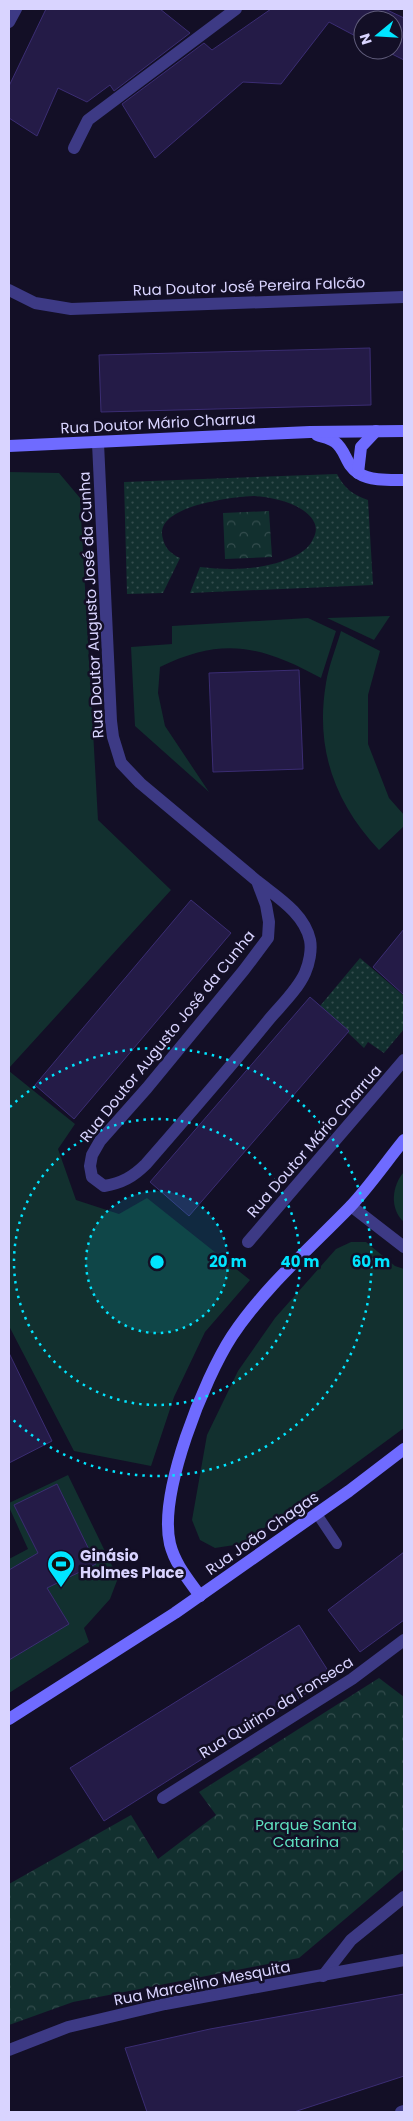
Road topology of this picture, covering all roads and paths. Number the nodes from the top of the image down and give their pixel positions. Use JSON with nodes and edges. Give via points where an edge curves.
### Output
{"nodes":[{"id":1,"x":16,"y":9,"type":"edge"},
{"id":2,"x":236,"y":9,"type":"edge"},
{"id":3,"x":9,"y":22,"type":"edge"},
{"id":4,"x":74,"y":148,"type":"dead end"},
{"id":5,"x":9,"y":290,"type":"edge"},
{"id":6,"x":404,"y":297,"type":"edge"},
{"id":7,"x":376,"y":431,"type":"junction"},
{"id":8,"x":404,"y":431,"type":"edge"},
{"id":9,"x":310,"y":432,"type":"junction"},
{"id":10,"x":98,"y":443,"type":"junction"},
{"id":11,"x":9,"y":446,"type":"edge"},
{"id":12,"x":358,"y":474,"type":"junction"},
{"id":13,"x":404,"y":480,"type":"edge"},
{"id":14,"x":257,"y":882,"type":"junction"},
{"id":15,"x":404,"y":1060,"type":"edge"},
{"id":16,"x":404,"y":1140,"type":"edge"},
{"id":17,"x":352,"y":1206,"type":"junction"},
{"id":18,"x":248,"y":1242,"type":"dead end"},
{"id":19,"x":404,"y":1246,"type":"edge"},
{"id":20,"x":404,"y":1449,"type":"edge"},
{"id":21,"x":316,"y":1514,"type":"junction"},
{"id":22,"x":337,"y":1544,"type":"dead end"},
{"id":23,"x":200,"y":1596,"type":"junction"},
{"id":24,"x":404,"y":1640,"type":"edge"},
{"id":25,"x":9,"y":1719,"type":"edge"},
{"id":26,"x":163,"y":1798,"type":"dead end"},
{"id":27,"x":404,"y":1897,"type":"edge"},
{"id":28,"x":404,"y":1960,"type":"edge"},
{"id":29,"x":323,"y":1976,"type":"junction"},
{"id":30,"x":9,"y":2050,"type":"edge"}],
"edges":[{"from":1,"to":3,"type":"street"},
{"from":2,"to":4,"type":"street","via":[[88,120]]},
{"from":5,"to":6,"type":"street","name":"Rua Doutor José Pereira Falcão","via":[[35,303],[56,308]]},
{"from":7,"to":8,"type":"street","name":"Rua Doutor Mário Charrua"},
{"from":7,"to":9,"type":"street","name":"Rua Doutor Mário Charrua"},
{"from":7,"to":12,"type":"street","via":[[361,447]]},
{"from":9,"to":10,"type":"street","name":"Rua Doutor Mário Charrua"},
{"from":9,"to":12,"type":"street","name":"Rua Doutor Mário Charrua","via":[[335,442]]},
{"from":10,"to":11,"type":"street","name":"Rua Doutor Mário Charrua"},
{"from":10,"to":14,"type":"street","name":"Rua Doutor Augusto José da Cunha","via":[[111,721],[116,750],[121,762],[140,783]]},
{"from":12,"to":13,"type":"street"},
{"from":14,"to":14,"type":"street","name":"Rua Doutor Augusto José da Cunha","via":[[266,905],[268,938],[100,1141],[90,1166],[98,1183],[104,1186],[124,1181],[146,1164],[248,1046],[304,974],[310,956],[310,940],[302,920],[287,904]]},
{"from":15,"to":18,"type":"street","name":"Rua Doutor Mário Charrua"},
{"from":16,"to":17,"type":"street"},
{"from":17,"to":19,"type":"street"},
{"from":17,"to":23,"type":"street","via":[[265,1294],[232,1336],[210,1376],[191,1422],[171,1499],[170,1541],[174,1558]]},
{"from":20,"to":21,"type":"street","name":"Rua João Chagas"},
{"from":21,"to":22,"type":"lane"},
{"from":21,"to":23,"type":"street","name":"Rua João Chagas"},
{"from":23,"to":25,"type":"street","name":"Rua João Chagas"},
{"from":24,"to":26,"type":"street","name":"Rua Quirino da Fonseca","via":[[352,1679]]},
{"from":27,"to":29,"type":"street","via":[[351,1940]]},
{"from":28,"to":29,"type":"street","name":"Rua Marcelino Mesquita"},
{"from":29,"to":30,"type":"street","name":"Rua Marcelino Mesquita","via":[[165,2004],[68,2027]]}]}
